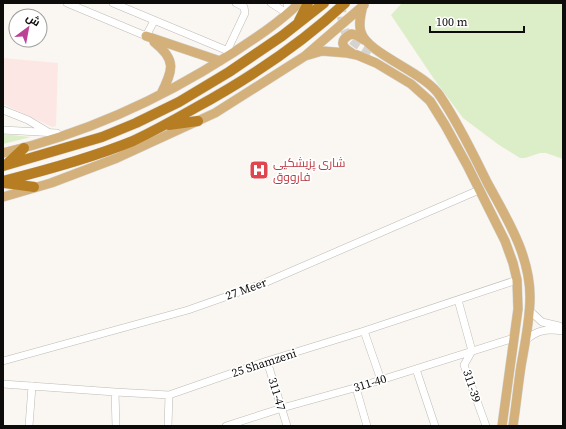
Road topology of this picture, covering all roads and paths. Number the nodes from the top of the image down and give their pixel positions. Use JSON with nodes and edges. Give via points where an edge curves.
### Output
{"nodes":[{"id":1,"x":67,"y":3,"type":"edge"},
{"id":2,"x":113,"y":3,"type":"edge"},
{"id":3,"x":236,"y":3,"type":"edge"},
{"id":4,"x":271,"y":3,"type":"edge"},
{"id":5,"x":287,"y":3,"type":"edge"},
{"id":6,"x":298,"y":3,"type":"edge"},
{"id":7,"x":308,"y":3,"type":"edge"},
{"id":8,"x":324,"y":3,"type":"edge"},
{"id":9,"x":345,"y":3,"type":"edge"},
{"id":10,"x":364,"y":4,"type":"edge"},
{"id":11,"x":288,"y":14,"type":"junction"},
{"id":12,"x":154,"y":21,"type":"junction"},
{"id":13,"x":297,"y":24,"type":"junction"},
{"id":14,"x":146,"y":36,"type":"junction"},
{"id":15,"x":367,"y":42,"type":"junction"},
{"id":16,"x":230,"y":52,"type":"junction"},
{"id":17,"x":373,"y":54,"type":"tunnel mouth"},
{"id":18,"x":357,"y":55,"type":"junction"},
{"id":19,"x":305,"y":56,"type":"junction"},
{"id":20,"x":220,"y":61,"type":"junction"},
{"id":21,"x":161,"y":94,"type":"junction"},
{"id":22,"x":3,"y":110,"type":"edge"},
{"id":23,"x":198,"y":121,"type":"junction"},
{"id":24,"x":161,"y":127,"type":"junction"},
{"id":25,"x":3,"y":130,"type":"edge"},
{"id":26,"x":49,"y":133,"type":"junction"},
{"id":27,"x":60,"y":136,"type":"junction"},
{"id":28,"x":24,"y":148,"type":"junction"},
{"id":29,"x":3,"y":153,"type":"edge"},
{"id":30,"x":4,"y":166,"type":"edge"},
{"id":31,"x":3,"y":182,"type":"edge"},
{"id":32,"x":34,"y":187,"type":"junction"},
{"id":33,"x":480,"y":190,"type":"junction"},
{"id":34,"x":3,"y":197,"type":"edge"},
{"id":35,"x":504,"y":239,"type":"junction"},
{"id":36,"x":517,"y":280,"type":"junction"},
{"id":37,"x":458,"y":300,"type":"junction"},
{"id":38,"x":529,"y":310,"type":"junction"},
{"id":39,"x":563,"y":326,"type":"edge"},
{"id":40,"x":364,"y":331,"type":"junction"},
{"id":41,"x":563,"y":331,"type":"edge"},
{"id":42,"x":514,"y":338,"type":"junction"},
{"id":43,"x":525,"y":341,"type":"junction"},
{"id":44,"x":472,"y":351,"type":"junction"},
{"id":45,"x":3,"y":361,"type":"edge"},
{"id":46,"x":267,"y":361,"type":"junction"},
{"id":47,"x":416,"y":369,"type":"junction"},
{"id":48,"x":381,"y":380,"type":"junction"},
{"id":49,"x":3,"y":384,"type":"edge"},
{"id":50,"x":32,"y":386,"type":"junction"},
{"id":51,"x":356,"y":388,"type":"junction"},
{"id":52,"x":116,"y":392,"type":"junction"},
{"id":53,"x":168,"y":394,"type":"junction"},
{"id":54,"x":282,"y":408,"type":"junction"},
{"id":55,"x":29,"y":426,"type":"edge"},
{"id":56,"x":116,"y":426,"type":"edge"},
{"id":57,"x":168,"y":426,"type":"edge"},
{"id":58,"x":226,"y":426,"type":"edge"},
{"id":59,"x":287,"y":426,"type":"edge"},
{"id":60,"x":367,"y":426,"type":"edge"},
{"id":61,"x":436,"y":426,"type":"edge"},
{"id":62,"x":486,"y":426,"type":"edge"},
{"id":63,"x":502,"y":426,"type":"edge"},
{"id":64,"x":513,"y":426,"type":"edge"}],
"edges":[{"from":1,"to":14,"type":"street"},
{"from":2,"to":12,"type":"street"},
{"from":3,"to":16,"type":"street","via":[[244,7],[245,13]]},
{"from":4,"to":11,"type":"street"},
{"from":5,"to":11,"type":"street"},
{"from":6,"to":11,"type":"main road"},
{"from":7,"to":13,"type":"highway"},
{"from":8,"to":13,"type":"highway"},
{"from":9,"to":24,"type":"highway","via":[[283,54],[236,86]]},
{"from":10,"to":15,"type":"main road","via":[[360,25]]},
{"from":10,"to":19,"type":"main road"},
{"from":11,"to":16,"type":"main road"},
{"from":12,"to":14,"type":"street"},
{"from":12,"to":16,"type":"street"},
{"from":13,"to":30,"type":"highway","via":[[230,72],[179,102],[136,123],[102,137]]},
{"from":14,"to":20,"type":"main road"},
{"from":14,"to":21,"type":"main road","via":[[164,50],[170,61],[170,73]]},
{"from":15,"to":18,"type":"main road","via":[[356,35],[346,37],[343,41],[344,48]]},
{"from":15,"to":38,"type":"main road","via":[[428,83],[439,94],[455,119],[520,246],[528,279]]},
{"from":16,"to":20,"type":"main road"},
{"from":17,"to":35,"type":"main road","via":[[399,69],[434,96],[482,181],[495,209]]},
{"from":18,"to":19,"type":"main road","via":[[322,51]]},
{"from":18,"to":33,"type":"main road","via":[[401,78],[430,100]]},
{"from":19,"to":23,"type":"main road"},
{"from":20,"to":21,"type":"main road"},
{"from":21,"to":27,"type":"main road","via":[[106,120]]},
{"from":22,"to":26,"type":"street","via":[[28,120]]},
{"from":23,"to":24,"type":"highway"},
{"from":23,"to":32,"type":"main road","via":[[117,158]]},
{"from":24,"to":31,"type":"highway","via":[[78,161]]},
{"from":25,"to":26,"type":"street"},
{"from":26,"to":27,"type":"street","via":[[57,133]]},
{"from":27,"to":28,"type":"main road"},
{"from":28,"to":29,"type":"main road"},
{"from":28,"to":30,"type":"highway"},
{"from":31,"to":32,"type":"highway"},
{"from":32,"to":34,"type":"main road"},
{"from":33,"to":35,"type":"main road"},
{"from":33,"to":45,"type":"street","name":"27 Meer","via":[[262,284],[188,310]]},
{"from":35,"to":36,"type":"main road","via":[[514,263]]},
{"from":36,"to":37,"type":"street","name":"25 Shamzeni"},
{"from":36,"to":42,"type":"main road","via":[[518,309]]},
{"from":37,"to":40,"type":"street","name":"25 Shamzeni"},
{"from":37,"to":44,"type":"street","name":"311-39"},
{"from":38,"to":39,"type":"street","via":[[544,323]]},
{"from":38,"to":43,"type":"main road"},
{"from":40,"to":46,"type":"street","name":"25 Shamzeni"},
{"from":40,"to":48,"type":"street"},
{"from":41,"to":43,"type":"street","via":[[538,331]]},
{"from":42,"to":44,"type":"street","name":"311-40"},
{"from":42,"to":63,"type":"main road"},
{"from":43,"to":64,"type":"main road"},
{"from":44,"to":47,"type":"street","name":"311-40"},
{"from":44,"to":62,"type":"street","name":"311-39","via":[[464,366]]},
{"from":46,"to":53,"type":"street","name":"25 Shamzeni"},
{"from":46,"to":54,"type":"street","name":"311-47"},
{"from":47,"to":48,"type":"street","name":"311-40"},
{"from":47,"to":61,"type":"street"},
{"from":48,"to":51,"type":"street","name":"311-40"},
{"from":49,"to":50,"type":"street","name":"25 Shamzeni"},
{"from":50,"to":52,"type":"street","name":"25 Shamzeni"},
{"from":50,"to":55,"type":"street"},
{"from":51,"to":54,"type":"street","name":"311-40"},
{"from":51,"to":60,"type":"street"},
{"from":52,"to":53,"type":"street","name":"25 Shamzeni"},
{"from":52,"to":56,"type":"street"},
{"from":53,"to":57,"type":"street"},
{"from":54,"to":58,"type":"street","name":"311-40"},
{"from":54,"to":59,"type":"street","name":"311-47"}]}
